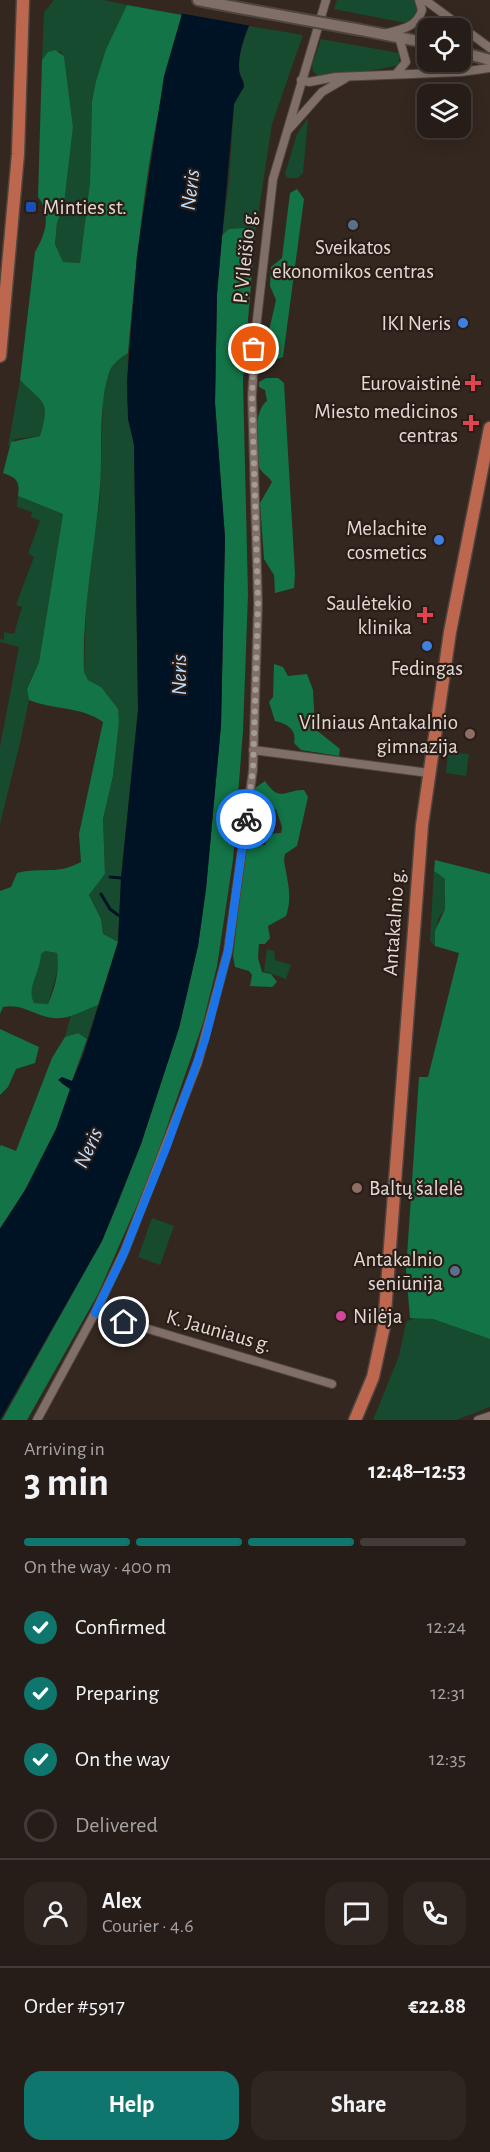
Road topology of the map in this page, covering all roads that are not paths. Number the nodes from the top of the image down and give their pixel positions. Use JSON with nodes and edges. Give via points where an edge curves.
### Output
{"nodes":[{"id":1,"x":23,"y":0,"type":"edge"},
{"id":2,"x":198,"y":0,"type":"edge"},
{"id":3,"x":326,"y":0,"type":"edge"},
{"id":4,"x":419,"y":0,"type":"edge"},
{"id":5,"x":425,"y":0,"type":"edge"},
{"id":6,"x":382,"y":34,"type":"junction"},
{"id":7,"x":399,"y":37,"type":"junction"},
{"id":8,"x":417,"y":41,"type":"edge"},
{"id":9,"x":490,"y":48,"type":"edge"},
{"id":10,"x":471,"y":55,"type":"edge"},
{"id":11,"x":490,"y":60,"type":"edge"},
{"id":12,"x":490,"y":68,"type":"edge"},
{"id":13,"x":396,"y":74,"type":"junction"},
{"id":14,"x":347,"y":77,"type":"junction"},
{"id":15,"x":305,"y":81,"type":"junction"},
{"id":16,"x":322,"y":92,"type":"junction"},
{"id":17,"x":285,"y":134,"type":"junction"},
{"id":18,"x":0,"y":356,"type":"edge"},
{"id":19,"x":490,"y":428,"type":"edge"},
{"id":20,"x":253,"y":750,"type":"junction"},
{"id":21,"x":429,"y":773,"type":"junction"},
{"id":22,"x":95,"y":1313,"type":"junction"},
{"id":23,"x":332,"y":1384,"type":"dead end"},
{"id":24,"x":490,"y":1416,"type":"edge"},
{"id":25,"x":37,"y":1420,"type":"edge"},
{"id":26,"x":355,"y":1420,"type":"edge"},
{"id":27,"x":478,"y":1420,"type":"edge"}],
"edges":[{"from":1,"to":18,"type":"main road","via":[[18,154]]},
{"from":2,"to":6,"type":"main road","bridge":true},
{"from":3,"to":15,"type":"street","name":"P. Vileišio g."},
{"from":4,"to":6,"type":"street","via":[[422,10],[412,25]]},
{"from":5,"to":9,"type":"street"},
{"from":6,"to":7,"type":"main road"},
{"from":7,"to":8,"type":"main road"},
{"from":7,"to":13,"type":"street","via":[[406,62]]},
{"from":10,"to":11,"type":"main road"},
{"from":12,"to":13,"type":"street"},
{"from":13,"to":14,"type":"street"},
{"from":14,"to":15,"type":"street"},
{"from":14,"to":16,"type":"street"},
{"from":15,"to":16,"type":"street"},
{"from":15,"to":17,"type":"street","name":"P. Vileišio g."},
{"from":16,"to":17,"type":"street"},
{"from":17,"to":20,"type":"street","name":"P. Vileišio g.","via":[[270,203],[253,370],[258,603]]},
{"from":19,"to":21,"type":"main road","name":"Antakalnio g.","via":[[450,633]]},
{"from":20,"to":21,"type":"street"},
{"from":20,"to":22,"type":"street","name":"P. Vileišio g.","via":[[228,951],[211,1018],[175,1126]]},
{"from":21,"to":26,"type":"main road","name":"Antakalnio g.","via":[[414,914],[384,1326],[374,1377]]},
{"from":22,"to":23,"type":"street","name":"K. Jauniaus g."},
{"from":22,"to":25,"type":"street","name":"P. Vileišio g."},
{"from":24,"to":27,"type":"street"}]}
